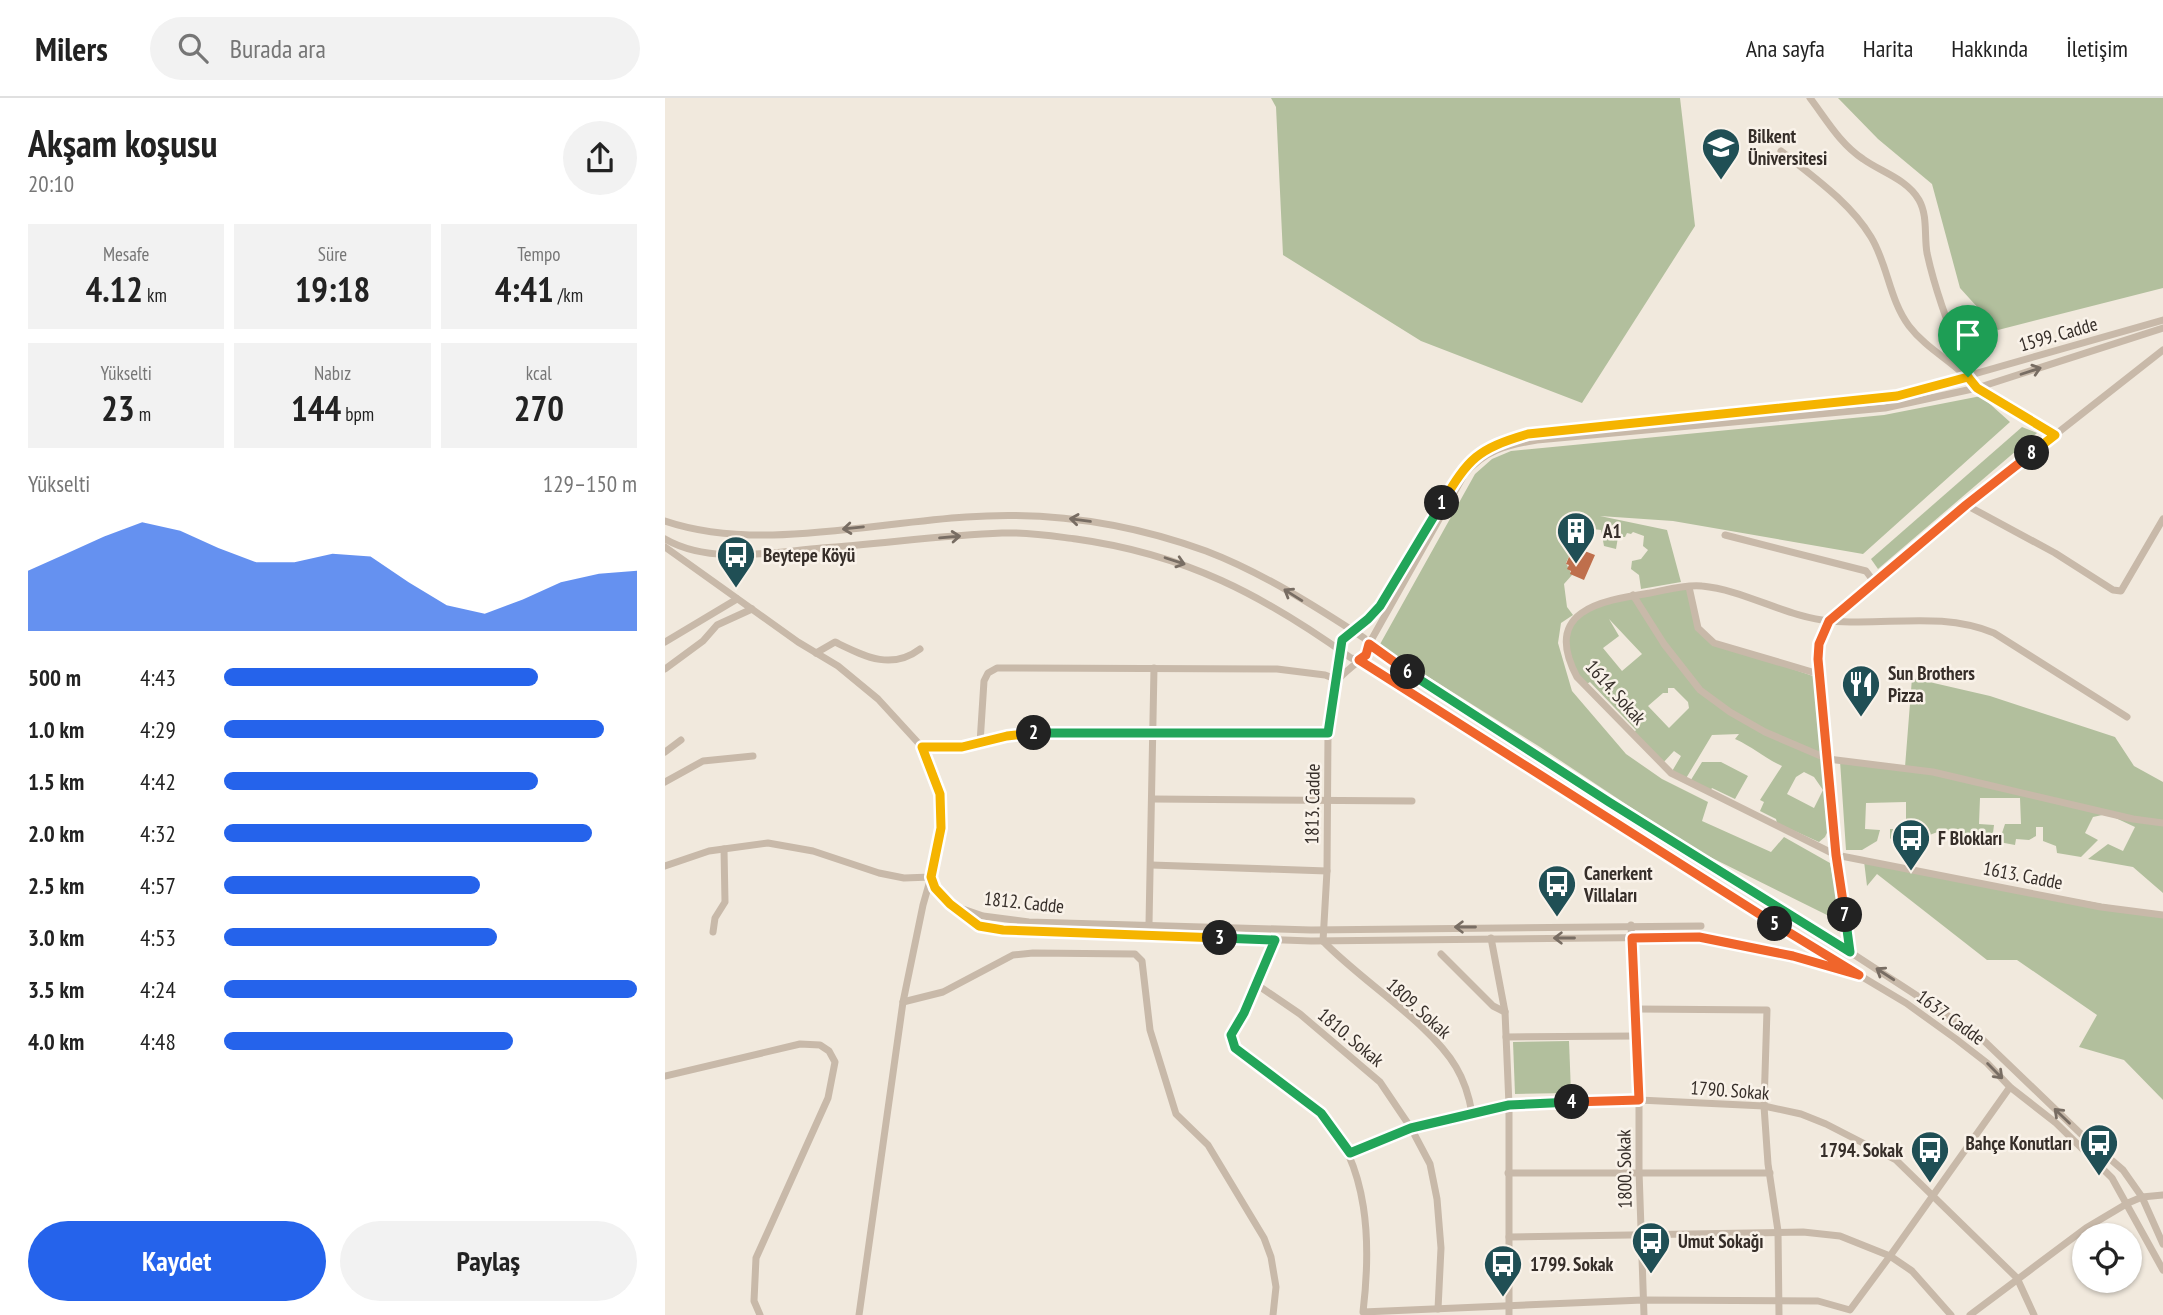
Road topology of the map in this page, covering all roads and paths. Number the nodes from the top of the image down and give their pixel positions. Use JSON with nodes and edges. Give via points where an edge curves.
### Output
{"nodes":[{"id":1,"x":1810,"y":98,"type":"edge"},
{"id":2,"x":1781,"y":151,"type":"dead end"},
{"id":3,"x":2163,"y":320,"type":"edge"},
{"id":4,"x":2163,"y":328,"type":"edge"},
{"id":5,"x":2163,"y":350,"type":"edge"},
{"id":6,"x":1968,"y":377,"type":"junction"},
{"id":7,"x":1977,"y":388,"type":"junction"},
{"id":8,"x":2055,"y":435,"type":"junction"},
{"id":9,"x":1966,"y":505,"type":"junction"},
{"id":10,"x":2163,"y":519,"type":"edge"},
{"id":11,"x":665,"y":521,"type":"edge"},
{"id":12,"x":1725,"y":535,"type":"dead end"},
{"id":13,"x":665,"y":539,"type":"edge"},
{"id":14,"x":665,"y":547,"type":"edge"},
{"id":15,"x":1875,"y":583,"type":"junction"},
{"id":16,"x":1689,"y":586,"type":"junction"},
{"id":17,"x":1633,"y":595,"type":"junction"},
{"id":18,"x":737,"y":599,"type":"junction"},
{"id":19,"x":752,"y":609,"type":"junction"},
{"id":20,"x":1829,"y":621,"type":"junction"},
{"id":21,"x":1351,"y":631,"type":"junction"},
{"id":22,"x":665,"y":642,"type":"edge"},
{"id":23,"x":1369,"y":644,"type":"junction"},
{"id":24,"x":1340,"y":648,"type":"junction"},
{"id":25,"x":920,"y":649,"type":"dead end"},
{"id":26,"x":816,"y":653,"type":"junction"},
{"id":27,"x":1359,"y":660,"type":"junction"},
{"id":28,"x":1154,"y":668,"type":"junction"},
{"id":29,"x":665,"y":669,"type":"edge"},
{"id":30,"x":1819,"y":674,"type":"junction"},
{"id":31,"x":1338,"y":680,"type":"junction"},
{"id":32,"x":2127,"y":717,"type":"dead end"},
{"id":33,"x":1153,"y":732,"type":"junction"},
{"id":34,"x":1328,"y":733,"type":"junction"},
{"id":35,"x":681,"y":740,"type":"dead end"},
{"id":36,"x":979,"y":744,"type":"junction"},
{"id":37,"x":922,"y":747,"type":"junction"},
{"id":38,"x":665,"y":752,"type":"edge"},
{"id":39,"x":754,"y":757,"type":"dead end"},
{"id":40,"x":1828,"y":759,"type":"junction"},
{"id":41,"x":665,"y":782,"type":"edge"},
{"id":42,"x":1153,"y":799,"type":"junction"},
{"id":43,"x":1327,"y":800,"type":"junction"},
{"id":44,"x":1412,"y":801,"type":"dead end"},
{"id":45,"x":2163,"y":823,"type":"edge"},
{"id":46,"x":725,"y":849,"type":"junction"},
{"id":47,"x":1836,"y":855,"type":"junction"},
{"id":48,"x":1151,"y":865,"type":"junction"},
{"id":49,"x":665,"y":866,"type":"edge"},
{"id":50,"x":1327,"y":871,"type":"junction"},
{"id":51,"x":931,"y":877,"type":"junction"},
{"id":52,"x":950,"y":904,"type":"junction"},
{"id":53,"x":2163,"y":915,"type":"edge"},
{"id":54,"x":1149,"y":924,"type":"junction"},
{"id":55,"x":1631,"y":925,"type":"junction"},
{"id":56,"x":1701,"y":926,"type":"dead end"},
{"id":57,"x":1324,"y":929,"type":"junction"},
{"id":58,"x":713,"y":932,"type":"dead end"},
{"id":59,"x":1491,"y":938,"type":"junction"},
{"id":60,"x":1632,"y":938,"type":"junction"},
{"id":61,"x":1275,"y":940,"type":"junction"},
{"id":62,"x":1322,"y":941,"type":"junction"},
{"id":63,"x":1850,"y":952,"type":"junction"},
{"id":64,"x":1441,"y":954,"type":"dead end"},
{"id":65,"x":1859,"y":975,"type":"junction"},
{"id":66,"x":1256,"y":984,"type":"junction"},
{"id":67,"x":903,"y":1002,"type":"junction"},
{"id":68,"x":1636,"y":1009,"type":"junction"},
{"id":69,"x":1505,"y":1012,"type":"junction"},
{"id":70,"x":1637,"y":1036,"type":"junction"},
{"id":71,"x":1506,"y":1037,"type":"junction"},
{"id":72,"x":665,"y":1076,"type":"edge"},
{"id":73,"x":2010,"y":1087,"type":"junction"},
{"id":74,"x":1639,"y":1100,"type":"junction"},
{"id":75,"x":1509,"y":1105,"type":"junction"},
{"id":76,"x":1765,"y":1106,"type":"junction"},
{"id":77,"x":1472,"y":1113,"type":"junction"},
{"id":78,"x":1411,"y":1128,"type":"junction"},
{"id":79,"x":1350,"y":1153,"type":"junction"},
{"id":80,"x":1639,"y":1171,"type":"junction"},
{"id":81,"x":1508,"y":1173,"type":"junction"},
{"id":82,"x":1770,"y":1173,"type":"junction"},
{"id":83,"x":2163,"y":1195,"type":"edge"},
{"id":84,"x":1935,"y":1196,"type":"junction"},
{"id":85,"x":2142,"y":1197,"type":"junction"},
{"id":86,"x":2128,"y":1203,"type":"junction"},
{"id":87,"x":1778,"y":1231,"type":"junction"},
{"id":88,"x":1641,"y":1233,"type":"junction"},
{"id":89,"x":1509,"y":1237,"type":"junction"},
{"id":90,"x":2163,"y":1244,"type":"edge"},
{"id":91,"x":1890,"y":1256,"type":"junction"},
{"id":92,"x":2163,"y":1270,"type":"edge"},
{"id":93,"x":2017,"y":1278,"type":"junction"},
{"id":94,"x":1643,"y":1300,"type":"junction"},
{"id":95,"x":1778,"y":1301,"type":"junction"},
{"id":96,"x":1438,"y":1309,"type":"junction"},
{"id":97,"x":1509,"y":1311,"type":"edge"},
{"id":98,"x":1853,"y":1312,"type":"edge"},
{"id":99,"x":1363,"y":1314,"type":"edge"},
{"id":100,"x":760,"y":1315,"type":"edge"},
{"id":101,"x":859,"y":1315,"type":"edge"},
{"id":102,"x":1273,"y":1315,"type":"edge"},
{"id":103,"x":1644,"y":1315,"type":"edge"},
{"id":104,"x":1779,"y":1315,"type":"edge"},
{"id":105,"x":1951,"y":1315,"type":"edge"},
{"id":106,"x":1970,"y":1315,"type":"edge"},
{"id":107,"x":2034,"y":1315,"type":"edge"}],
"edges":[{"from":1,"to":6,"type":"street","via":[[1841,140],[1919,199],[1944,315]]},
{"from":2,"to":6,"type":"street","via":[[1854,213],[1871,237],[1893,299],[1910,326]]},
{"from":3,"to":6,"type":"street","name":"1599. Cadde"},
{"from":7,"to":4,"type":"street","name":"1599. Cadde","one_way":true},
{"from":5,"to":8,"type":"street"},
{"from":6,"to":7,"type":"street"},
{"from":6,"to":21,"type":"street","name":"1599. Cadde","via":[[1897,396],[1541,432],[1496,443],[1474,456],[1460,473],[1380,606]]},
{"from":7,"to":8,"type":"street"},
{"from":7,"to":23,"type":"street","name":"1599. Cadde","via":[[1885,408],[1501,446],[1476,460],[1464,475]]},
{"from":8,"to":9,"type":"street"},
{"from":9,"to":10,"type":"street","via":[[2121,591]]},
{"from":9,"to":15,"type":"street"},
{"from":21,"to":11,"type":"street","one_way":true,"via":[[1267,579],[1206,551],[1098,523],[1015,515],[744,536]]},
{"from":12,"to":15,"type":"street","via":[[1866,571]]},
{"from":13,"to":24,"type":"street","one_way":true,"via":[[709,552],[752,555],[1005,533],[1100,542],[1205,571],[1276,607]]},
{"from":14,"to":18,"type":"street"},
{"from":15,"to":20,"type":"street"},
{"from":16,"to":17,"type":"street","name":"1614. Sokak"},
{"from":16,"to":20,"type":"street","name":"1614. Sokak"},
{"from":16,"to":30,"type":"street","via":[[1698,628],[1714,643]]},
{"from":17,"to":40,"type":"street","via":[[1700,690],[1765,732]]},
{"from":17,"to":47,"type":"street","name":"1614. Sokak","via":[[1586,608],[1572,621],[1567,658],[1577,677],[1671,773]]},
{"from":18,"to":19,"type":"street"},
{"from":18,"to":22,"type":"street"},
{"from":19,"to":26,"type":"street"},
{"from":19,"to":29,"type":"street","via":[[717,625]]},
{"from":20,"to":30,"type":"street","via":[[1819,644]]},
{"from":20,"to":32,"type":"street","name":"1614. Sokak","via":[[1971,624],[1994,633]]},
{"from":21,"to":23,"type":"street"},
{"from":21,"to":24,"type":"street"},
{"from":23,"to":27,"type":"street"},
{"from":23,"to":63,"type":"street","name":"1637. Cadde","via":[[1609,802]]},
{"from":24,"to":27,"type":"street"},
{"from":24,"to":31,"type":"street","name":"1813. Cadde"},
{"from":25,"to":26,"type":"street","via":[[910,657],[886,662],[835,642]]},
{"from":26,"to":37,"type":"street","via":[[878,699]]},
{"from":27,"to":31,"type":"street"},
{"from":27,"to":65,"type":"street"},
{"from":28,"to":31,"type":"street","via":[[1293,670]]},
{"from":28,"to":33,"type":"street"},
{"from":28,"to":36,"type":"street","via":[[994,669],[984,681]]},
{"from":30,"to":40,"type":"street"},
{"from":31,"to":34,"type":"street","name":"1813. Cadde"},
{"from":33,"to":34,"type":"street"},
{"from":33,"to":36,"type":"street","via":[[1022,733]]},
{"from":33,"to":42,"type":"street"},
{"from":34,"to":43,"type":"street","name":"1813. Cadde"},
{"from":35,"to":38,"type":"street"},
{"from":36,"to":37,"type":"street"},
{"from":37,"to":51,"type":"street","via":[[940,794],[941,828]]},
{"from":39,"to":41,"type":"street","via":[[703,761]]},
{"from":40,"to":45,"type":"street","via":[[1933,772]]},
{"from":40,"to":47,"type":"street"},
{"from":42,"to":43,"type":"street"},
{"from":42,"to":48,"type":"street"},
{"from":43,"to":44,"type":"street"},
{"from":43,"to":50,"type":"street","name":"1813. Cadde"},
{"from":46,"to":49,"type":"street"},
{"from":46,"to":51,"type":"street","via":[[768,844],[813,851],[879,873]]},
{"from":46,"to":58,"type":"street","via":[[725,902]]},
{"from":47,"to":53,"type":"street","name":"1613. Cadde"},
{"from":47,"to":63,"type":"street"},
{"from":48,"to":50,"type":"street"},
{"from":48,"to":54,"type":"street"},
{"from":50,"to":57,"type":"street","name":"1813. Cadde"},
{"from":51,"to":52,"type":"street"},
{"from":51,"to":67,"type":"street"},
{"from":52,"to":54,"type":"street","name":"1812. Cadde","via":[[1004,919]]},
{"from":52,"to":61,"type":"street","name":"1812. Cadde","via":[[979,926],[1003,930]]},
{"from":54,"to":57,"type":"street","name":"1812. Cadde"},
{"from":55,"to":56,"type":"street","name":"1812. Cadde"},
{"from":55,"to":57,"type":"street","name":"1812. Cadde","one_way":true},
{"from":55,"to":60,"type":"street","name":"1800. Sokak"},
{"from":57,"to":62,"type":"street","name":"1813. Cadde"},
{"from":60,"to":59,"type":"street","name":"1812. Cadde","one_way":true},
{"from":59,"to":62,"type":"street","name":"1812. Cadde"},
{"from":59,"to":69,"type":"street"},
{"from":60,"to":65,"type":"street","name":"1637. Cadde","via":[[1699,937]]},
{"from":60,"to":68,"type":"street","name":"1800. Sokak"},
{"from":61,"to":62,"type":"street","name":"1812. Cadde"},
{"from":61,"to":66,"type":"street"},
{"from":62,"to":77,"type":"street","name":"1809. Sokak","via":[[1441,1048],[1467,1088]]},
{"from":85,"to":63,"type":"street","name":"1637. Cadde","one_way":true,"via":[[2123,1170],[1979,1036]]},
{"from":64,"to":69,"type":"street","via":[[1493,1006]]},
{"from":65,"to":73,"type":"street","name":"1637. Cadde","one_way":true,"via":[[1956,1039]]},
{"from":66,"to":78,"type":"street","name":"1810. Sokak","via":[[1300,1014],[1381,1082]]},
{"from":66,"to":79,"type":"street","via":[[1231,1035],[1235,1048],[1321,1113]]},
{"from":67,"to":101,"type":"street"},
{"from":67,"to":102,"type":"street","via":[[943,992],[1013,955],[1135,954],[1144,968],[1150,1030],[1176,1114],[1208,1146],[1264,1238],[1276,1287]]},
{"from":68,"to":70,"type":"street","name":"1800. Sokak"},
{"from":68,"to":76,"type":"street","via":[[1767,1010]]},
{"from":69,"to":71,"type":"street"},
{"from":70,"to":71,"type":"street"},
{"from":70,"to":74,"type":"street","name":"1800. Sokak"},
{"from":71,"to":75,"type":"street"},
{"from":72,"to":100,"type":"street","via":[[800,1044],[820,1045],[835,1062],[828,1098],[756,1258],[754,1301]]},
{"from":73,"to":84,"type":"street"},
{"from":73,"to":86,"type":"street","name":"1637. Cadde","via":[[2056,1123],[2112,1178]]},
{"from":74,"to":75,"type":"street","name":"1790. Sokak"},
{"from":74,"to":76,"type":"street","name":"1790. Sokak"},
{"from":74,"to":80,"type":"street","name":"1800. Sokak"},
{"from":75,"to":77,"type":"street","name":"1790. Sokak"},
{"from":75,"to":81,"type":"street"},
{"from":76,"to":82,"type":"street"},
{"from":76,"to":84,"type":"street","name":"1790. Sokak","via":[[1826,1124],[1872,1147],[1896,1160]]},
{"from":77,"to":78,"type":"street","name":"1790. Sokak"},
{"from":78,"to":79,"type":"street","name":"1790. Sokak"},
{"from":78,"to":96,"type":"street","name":"1810. Sokak","via":[[1430,1164],[1437,1199],[1441,1248]]},
{"from":79,"to":99,"type":"street","via":[[1369,1251]]},
{"from":80,"to":81,"type":"street"},
{"from":80,"to":82,"type":"street"},
{"from":80,"to":88,"type":"street","name":"1800. Sokak"},
{"from":81,"to":89,"type":"street"},
{"from":82,"to":87,"type":"street"},
{"from":83,"to":85,"type":"street"},
{"from":84,"to":91,"type":"street"},
{"from":84,"to":93,"type":"street","name":"1790. Sokak"},
{"from":85,"to":86,"type":"street"},
{"from":85,"to":90,"type":"street","name":"1637. Cadde"},
{"from":86,"to":92,"type":"street","name":"1637. Cadde"},
{"from":86,"to":93,"type":"street"},
{"from":87,"to":88,"type":"street"},
{"from":87,"to":91,"type":"street","via":[[1840,1236]]},
{"from":87,"to":95,"type":"street"},
{"from":88,"to":89,"type":"street"},
{"from":88,"to":94,"type":"street","name":"1800. Sokak"},
{"from":89,"to":97,"type":"street"},
{"from":91,"to":98,"type":"street"},
{"from":91,"to":105,"type":"street","via":[[1912,1271]]},
{"from":93,"to":106,"type":"street"},
{"from":93,"to":107,"type":"street","name":"1790. Sokak"},
{"from":94,"to":95,"type":"street"},
{"from":94,"to":97,"type":"street"},
{"from":94,"to":103,"type":"street","name":"1800. Sokak"},
{"from":95,"to":98,"type":"street","via":[[1818,1301]]},
{"from":95,"to":104,"type":"street"},
{"from":96,"to":97,"type":"street"},
{"from":96,"to":99,"type":"street"}]}
